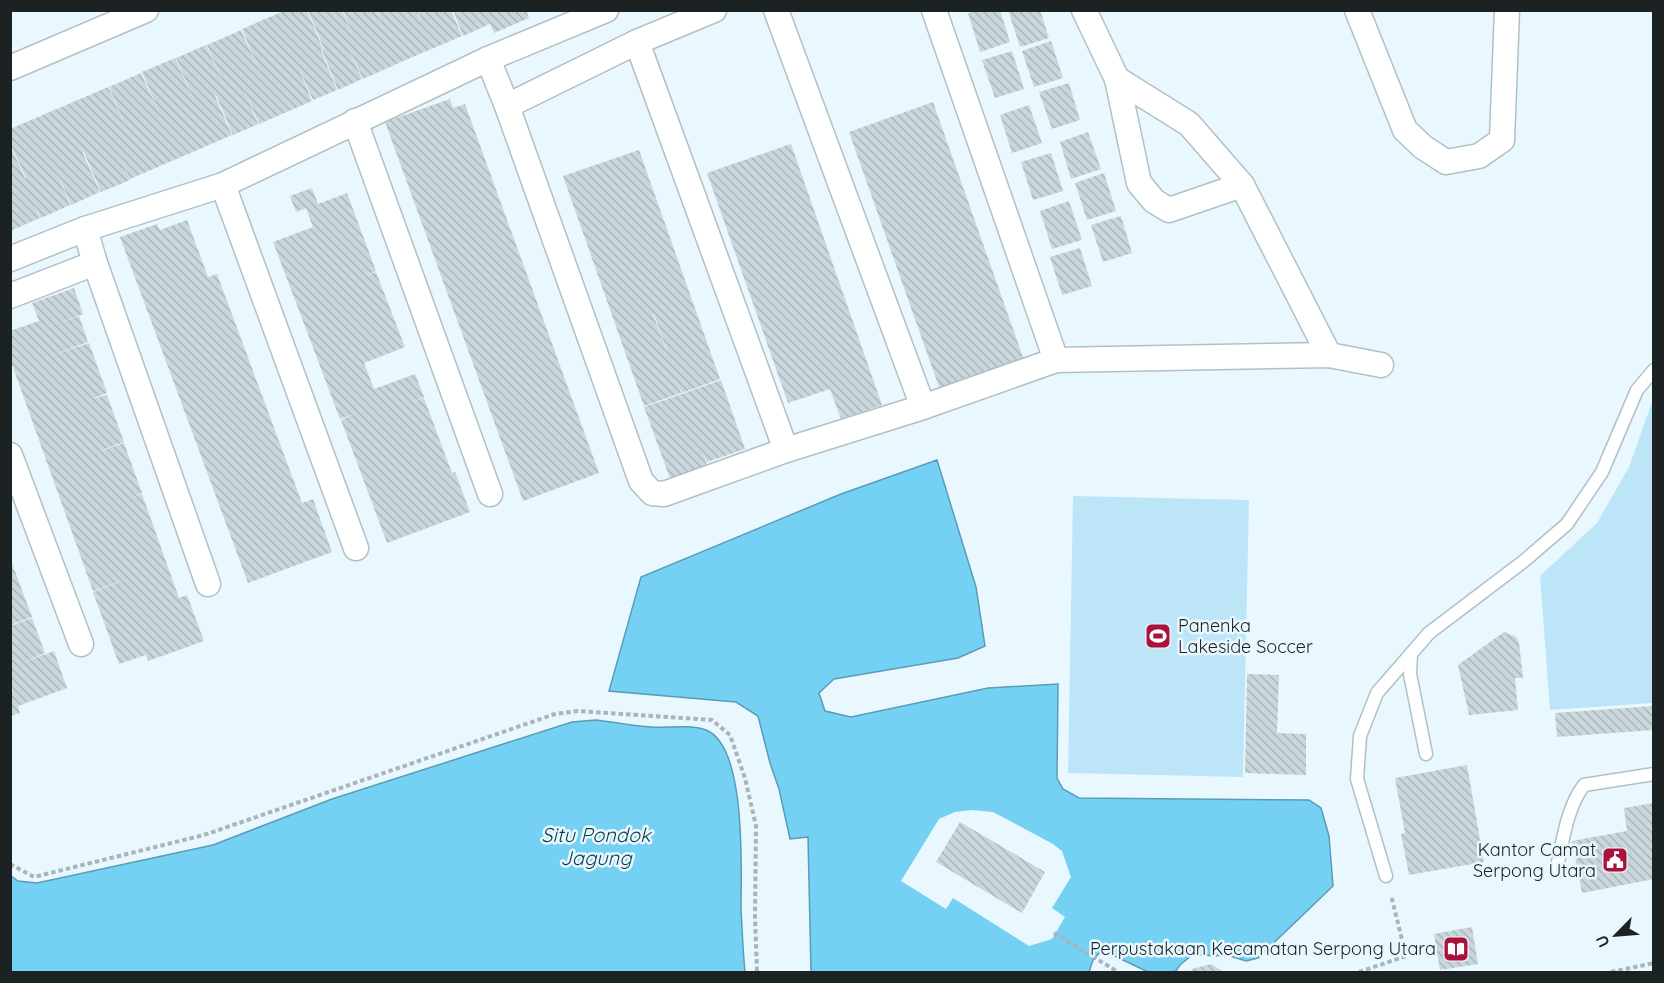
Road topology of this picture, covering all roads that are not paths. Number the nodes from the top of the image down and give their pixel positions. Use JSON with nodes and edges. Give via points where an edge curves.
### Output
{"nodes":[{"id":1,"x":146,"y":10,"type":"edge"},
{"id":2,"x":714,"y":10,"type":"edge"},
{"id":3,"x":776,"y":10,"type":"edge"},
{"id":4,"x":934,"y":10,"type":"edge"},
{"id":5,"x":1084,"y":10,"type":"edge"},
{"id":6,"x":1357,"y":10,"type":"edge"},
{"id":7,"x":1507,"y":10,"type":"edge"},
{"id":8,"x":593,"y":13,"type":"edge"},
{"id":9,"x":637,"y":42,"type":"junction"},
{"id":10,"x":488,"y":59,"type":"junction"},
{"id":11,"x":10,"y":68,"type":"edge"},
{"id":12,"x":1117,"y":79,"type":"junction"},
{"id":13,"x":507,"y":106,"type":"junction"},
{"id":14,"x":355,"y":121,"type":"junction"},
{"id":15,"x":223,"y":185,"type":"junction"},
{"id":16,"x":1242,"y":185,"type":"junction"},
{"id":17,"x":85,"y":229,"type":"junction"},
{"id":18,"x":10,"y":259,"type":"edge"},
{"id":19,"x":95,"y":263,"type":"junction"},
{"id":20,"x":10,"y":296,"type":"edge"},
{"id":21,"x":1329,"y":355,"type":"junction"},
{"id":22,"x":1056,"y":360,"type":"junction"},
{"id":23,"x":1381,"y":365,"type":"dead end"},
{"id":24,"x":1653,"y":370,"type":"edge"},
{"id":25,"x":923,"y":407,"type":"junction"},
{"id":26,"x":786,"y":450,"type":"junction"},
{"id":27,"x":10,"y":455,"type":"edge"},
{"id":28,"x":490,"y":494,"type":"dead end"},
{"id":29,"x":356,"y":548,"type":"dead end"},
{"id":30,"x":208,"y":584,"type":"dead end"},
{"id":31,"x":81,"y":644,"type":"dead end"},
{"id":32,"x":1412,"y":654,"type":"junction"},
{"id":33,"x":1426,"y":754,"type":"dead end"},
{"id":34,"x":1653,"y":774,"type":"edge"},
{"id":35,"x":1556,"y":871,"type":"dead end"},
{"id":36,"x":1386,"y":876,"type":"road end"}],
"edges":[{"from":1,"to":11,"type":"street"},
{"from":2,"to":9,"type":"street"},
{"from":3,"to":25,"type":"street"},
{"from":4,"to":22,"type":"street"},
{"from":5,"to":12,"type":"street"},
{"from":6,"to":7,"type":"street","via":[[1405,130],[1446,162],[1479,156],[1502,140]]},
{"from":8,"to":10,"type":"street"},
{"from":9,"to":13,"type":"street"},
{"from":9,"to":26,"type":"street"},
{"from":10,"to":13,"type":"street"},
{"from":10,"to":14,"type":"street"},
{"from":12,"to":16,"type":"street","via":[[1189,124]]},
{"from":12,"to":16,"type":"street","via":[[1139,183],[1154,201],[1169,210]]},
{"from":13,"to":26,"type":"street","via":[[640,481],[652,493],[664,494]]},
{"from":14,"to":15,"type":"street"},
{"from":14,"to":28,"type":"street"},
{"from":15,"to":17,"type":"street"},
{"from":15,"to":29,"type":"street"},
{"from":16,"to":21,"type":"street"},
{"from":17,"to":18,"type":"street"},
{"from":17,"to":19,"type":"street"},
{"from":19,"to":20,"type":"street"},
{"from":19,"to":30,"type":"street"},
{"from":21,"to":22,"type":"street"},
{"from":21,"to":23,"type":"street"},
{"from":22,"to":25,"type":"street"},
{"from":24,"to":32,"type":"lane","via":[[1637,390],[1602,472],[1567,524],[1430,633]]},
{"from":25,"to":26,"type":"street"},
{"from":27,"to":31,"type":"street"},
{"from":32,"to":33,"type":"lane","via":[[1410,674]]},
{"from":32,"to":36,"type":"lane","via":[[1377,693],[1360,736],[1357,779]]},
{"from":34,"to":35,"type":"lane","via":[[1584,785],[1570,810]]}]}
